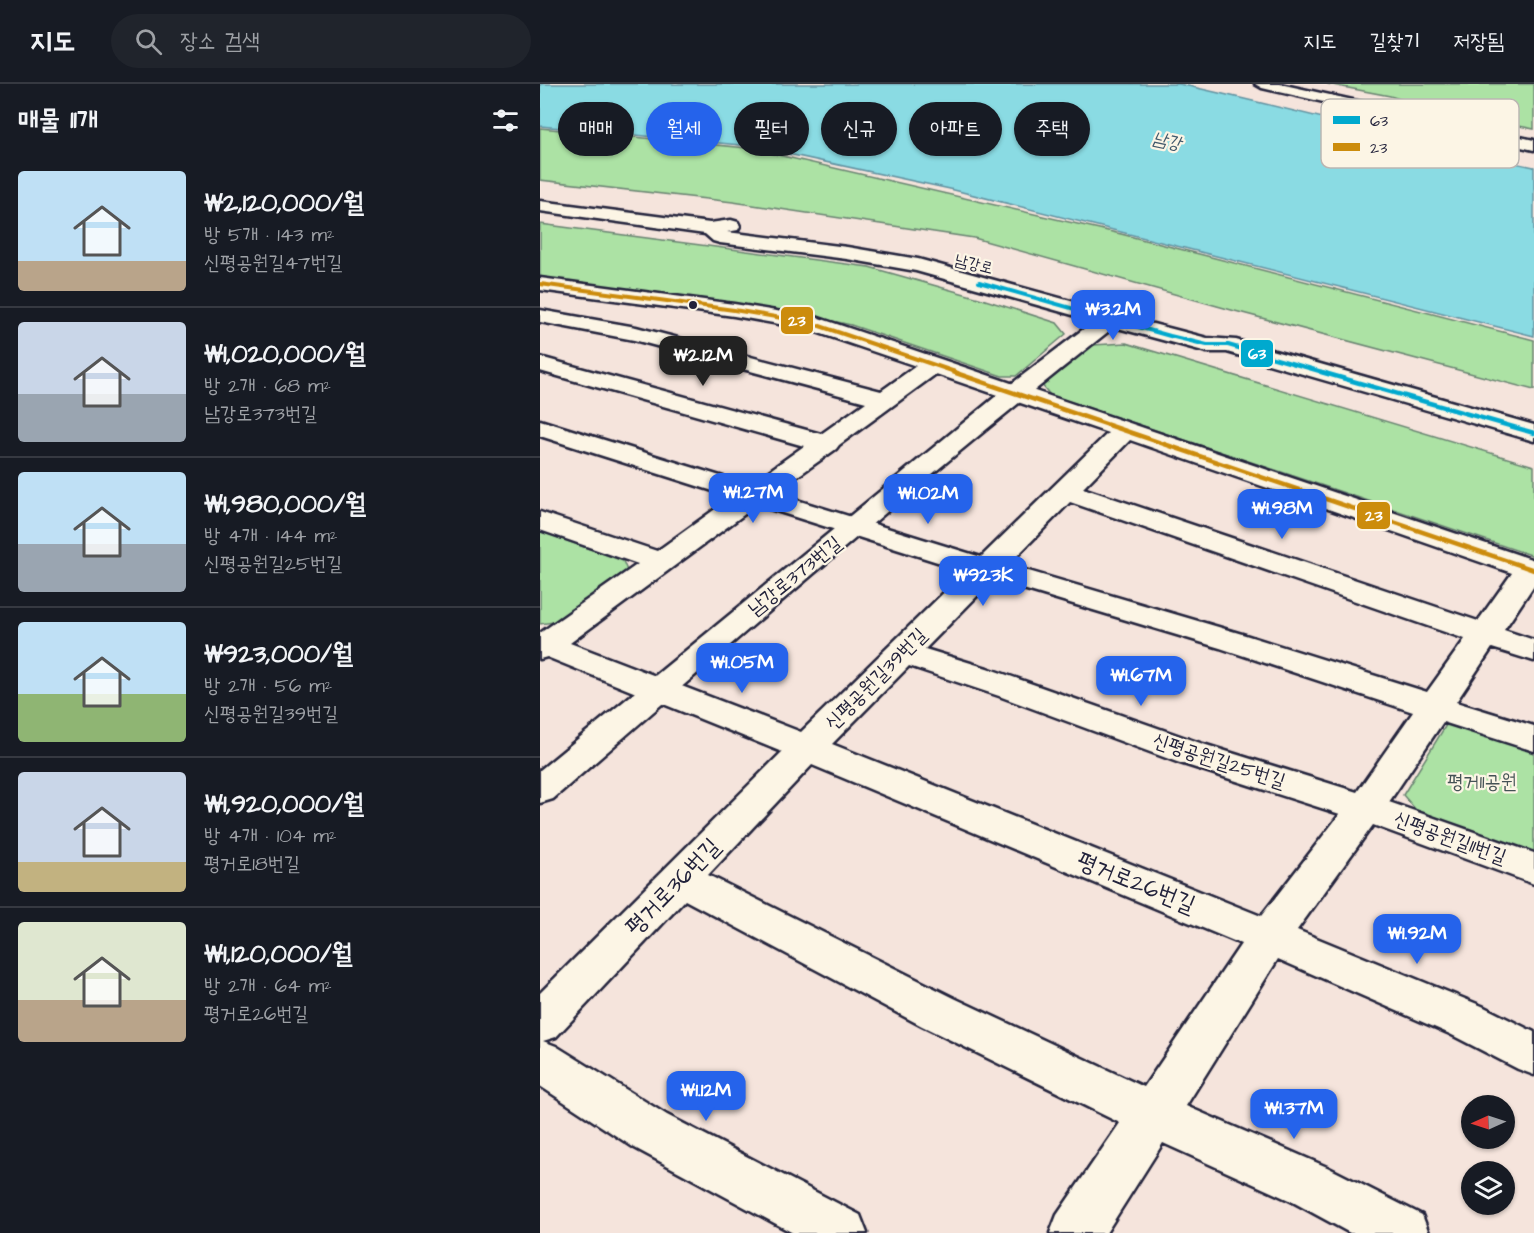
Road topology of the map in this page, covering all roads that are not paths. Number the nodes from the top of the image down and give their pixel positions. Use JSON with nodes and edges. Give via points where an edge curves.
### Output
{"nodes":[{"id":1,"x":1262,"y":84,"type":"edge"},
{"id":2,"x":1329,"y":99,"type":"edge"},
{"id":3,"x":1519,"y":142,"type":"edge"},
{"id":4,"x":1534,"y":145,"type":"edge"},
{"id":5,"x":540,"y":206,"type":"edge"},
{"id":6,"x":710,"y":229,"type":"junction"},
{"id":7,"x":540,"y":284,"type":"edge"},
{"id":8,"x":1053,"y":304,"type":"junction"},
{"id":9,"x":690,"y":305,"type":"junction"},
{"id":10,"x":1118,"y":313,"type":"junction"},
{"id":11,"x":540,"y":316,"type":"edge"},
{"id":12,"x":636,"y":334,"type":"junction"},
{"id":13,"x":1170,"y":336,"type":"junction"},
{"id":14,"x":1078,"y":344,"type":"junction"},
{"id":15,"x":1228,"y":345,"type":"junction"},
{"id":16,"x":540,"y":364,"type":"edge"},
{"id":17,"x":933,"y":365,"type":"junction"},
{"id":18,"x":568,"y":370,"type":"junction"},
{"id":19,"x":540,"y":384,"type":"edge"},
{"id":20,"x":1015,"y":393,"type":"junction"},
{"id":21,"x":886,"y":400,"type":"junction"},
{"id":22,"x":540,"y":428,"type":"edge"},
{"id":23,"x":1126,"y":430,"type":"junction"},
{"id":24,"x":1534,"y":433,"type":"edge"},
{"id":25,"x":827,"y":444,"type":"junction"},
{"id":26,"x":1065,"y":491,"type":"junction"},
{"id":27,"x":753,"y":495,"type":"junction"},
{"id":28,"x":540,"y":520,"type":"edge"},
{"id":29,"x":855,"y":527,"type":"junction"},
{"id":30,"x":661,"y":562,"type":"junction"},
{"id":31,"x":987,"y":568,"type":"junction"},
{"id":32,"x":1532,"y":570,"type":"edge"},
{"id":33,"x":1484,"y":635,"type":"junction"},
{"id":34,"x":542,"y":646,"type":"edge"},
{"id":35,"x":1534,"y":651,"type":"edge"},
{"id":36,"x":902,"y":653,"type":"junction"},
{"id":37,"x":659,"y":688,"type":"junction"},
{"id":38,"x":1436,"y":706,"type":"junction"},
{"id":39,"x":1534,"y":739,"type":"edge"},
{"id":40,"x":805,"y":750,"type":"junction"},
{"id":41,"x":540,"y":790,"type":"edge"},
{"id":42,"x":1366,"y":807,"type":"junction"},
{"id":43,"x":1534,"y":869,"type":"edge"},
{"id":44,"x":680,"y":879,"type":"junction"},
{"id":45,"x":1269,"y":937,"type":"junction"},
{"id":46,"x":540,"y":1023,"type":"edge"},
{"id":47,"x":1534,"y":1055,"type":"edge"},
{"id":48,"x":540,"y":1061,"type":"edge"},
{"id":49,"x":1153,"y":1115,"type":"junction"},
{"id":50,"x":841,"y":1233,"type":"edge"},
{"id":51,"x":1076,"y":1233,"type":"edge"},
{"id":52,"x":1403,"y":1233,"type":"edge"}],
"edges":[{"from":1,"to":2,"type":"street"},
{"from":3,"to":4,"type":"street"},
{"from":5,"to":6,"type":"street","name":"남강로"},
{"from":6,"to":8,"type":"street","name":"남강로","via":[[720,237],[918,265]]},
{"from":6,"to":10,"type":"street","name":"남강로","via":[[735,226],[933,253],[986,266]]},
{"from":7,"to":9,"type":"street"},
{"from":8,"to":10,"type":"street","name":"남강로"},
{"from":8,"to":14,"type":"street","via":[[1079,327]]},
{"from":9,"to":12,"type":"street"},
{"from":9,"to":17,"type":"street","via":[[811,323]]},
{"from":10,"to":13,"type":"street","name":"남강로"},
{"from":10,"to":14,"type":"street","name":"남강로373번길"},
{"from":10,"to":15,"type":"street","name":"남강로","via":[[1220,335]]},
{"from":11,"to":12,"type":"street"},
{"from":12,"to":18,"type":"street"},
{"from":12,"to":21,"type":"street"},
{"from":13,"to":14,"type":"street","via":[[1110,335]]},
{"from":13,"to":15,"type":"street","name":"남강로","via":[[1207,345]]},
{"from":14,"to":20,"type":"street","name":"남강로373번길"},
{"from":15,"to":24,"type":"street","name":"남강로"},
{"from":16,"to":18,"type":"street"},
{"from":17,"to":20,"type":"street"},
{"from":17,"to":21,"type":"street"},
{"from":18,"to":19,"type":"street"},
{"from":18,"to":25,"type":"street"},
{"from":20,"to":23,"type":"street"},
{"from":20,"to":29,"type":"street","name":"남강로373번길"},
{"from":21,"to":25,"type":"street"},
{"from":22,"to":27,"type":"street"},
{"from":23,"to":26,"type":"street","name":"신평공원길39번길"},
{"from":23,"to":32,"type":"street"},
{"from":25,"to":27,"type":"street"},
{"from":26,"to":31,"type":"street","name":"신평공원길39번길"},
{"from":26,"to":33,"type":"street"},
{"from":27,"to":29,"type":"street"},
{"from":27,"to":30,"type":"street"},
{"from":28,"to":30,"type":"street"},
{"from":29,"to":31,"type":"street"},
{"from":29,"to":37,"type":"street","name":"남강로373번길"},
{"from":30,"to":34,"type":"street"},
{"from":31,"to":36,"type":"street","name":"신평공원길39번길"},
{"from":31,"to":38,"type":"street"},
{"from":32,"to":33,"type":"street"},
{"from":33,"to":35,"type":"street"},
{"from":33,"to":38,"type":"street"},
{"from":34,"to":37,"type":"street","name":"평거로26번길"},
{"from":36,"to":40,"type":"street","name":"신평공원길39번길"},
{"from":36,"to":42,"type":"street","name":"신평공원길25번길","via":[[955,668],[1190,753]]},
{"from":37,"to":40,"type":"street","name":"평거로26번길"},
{"from":37,"to":41,"type":"street","name":"남강로373번길"},
{"from":38,"to":39,"type":"street"},
{"from":38,"to":42,"type":"street"},
{"from":40,"to":44,"type":"street","name":"평거로36번길"},
{"from":40,"to":45,"type":"street","name":"평거로26번길"},
{"from":42,"to":43,"type":"street","name":"신평공원길11번길"},
{"from":42,"to":45,"type":"street"},
{"from":44,"to":46,"type":"street","name":"평거로36번길"},
{"from":44,"to":49,"type":"street","via":[[938,1012]]},
{"from":45,"to":47,"type":"street","name":"평거로26번길","via":[[1466,1020]]},
{"from":45,"to":49,"type":"street"},
{"from":48,"to":50,"type":"street","via":[[650,1131]]},
{"from":49,"to":51,"type":"street"},
{"from":49,"to":52,"type":"street","via":[[1309,1184]]}]}
